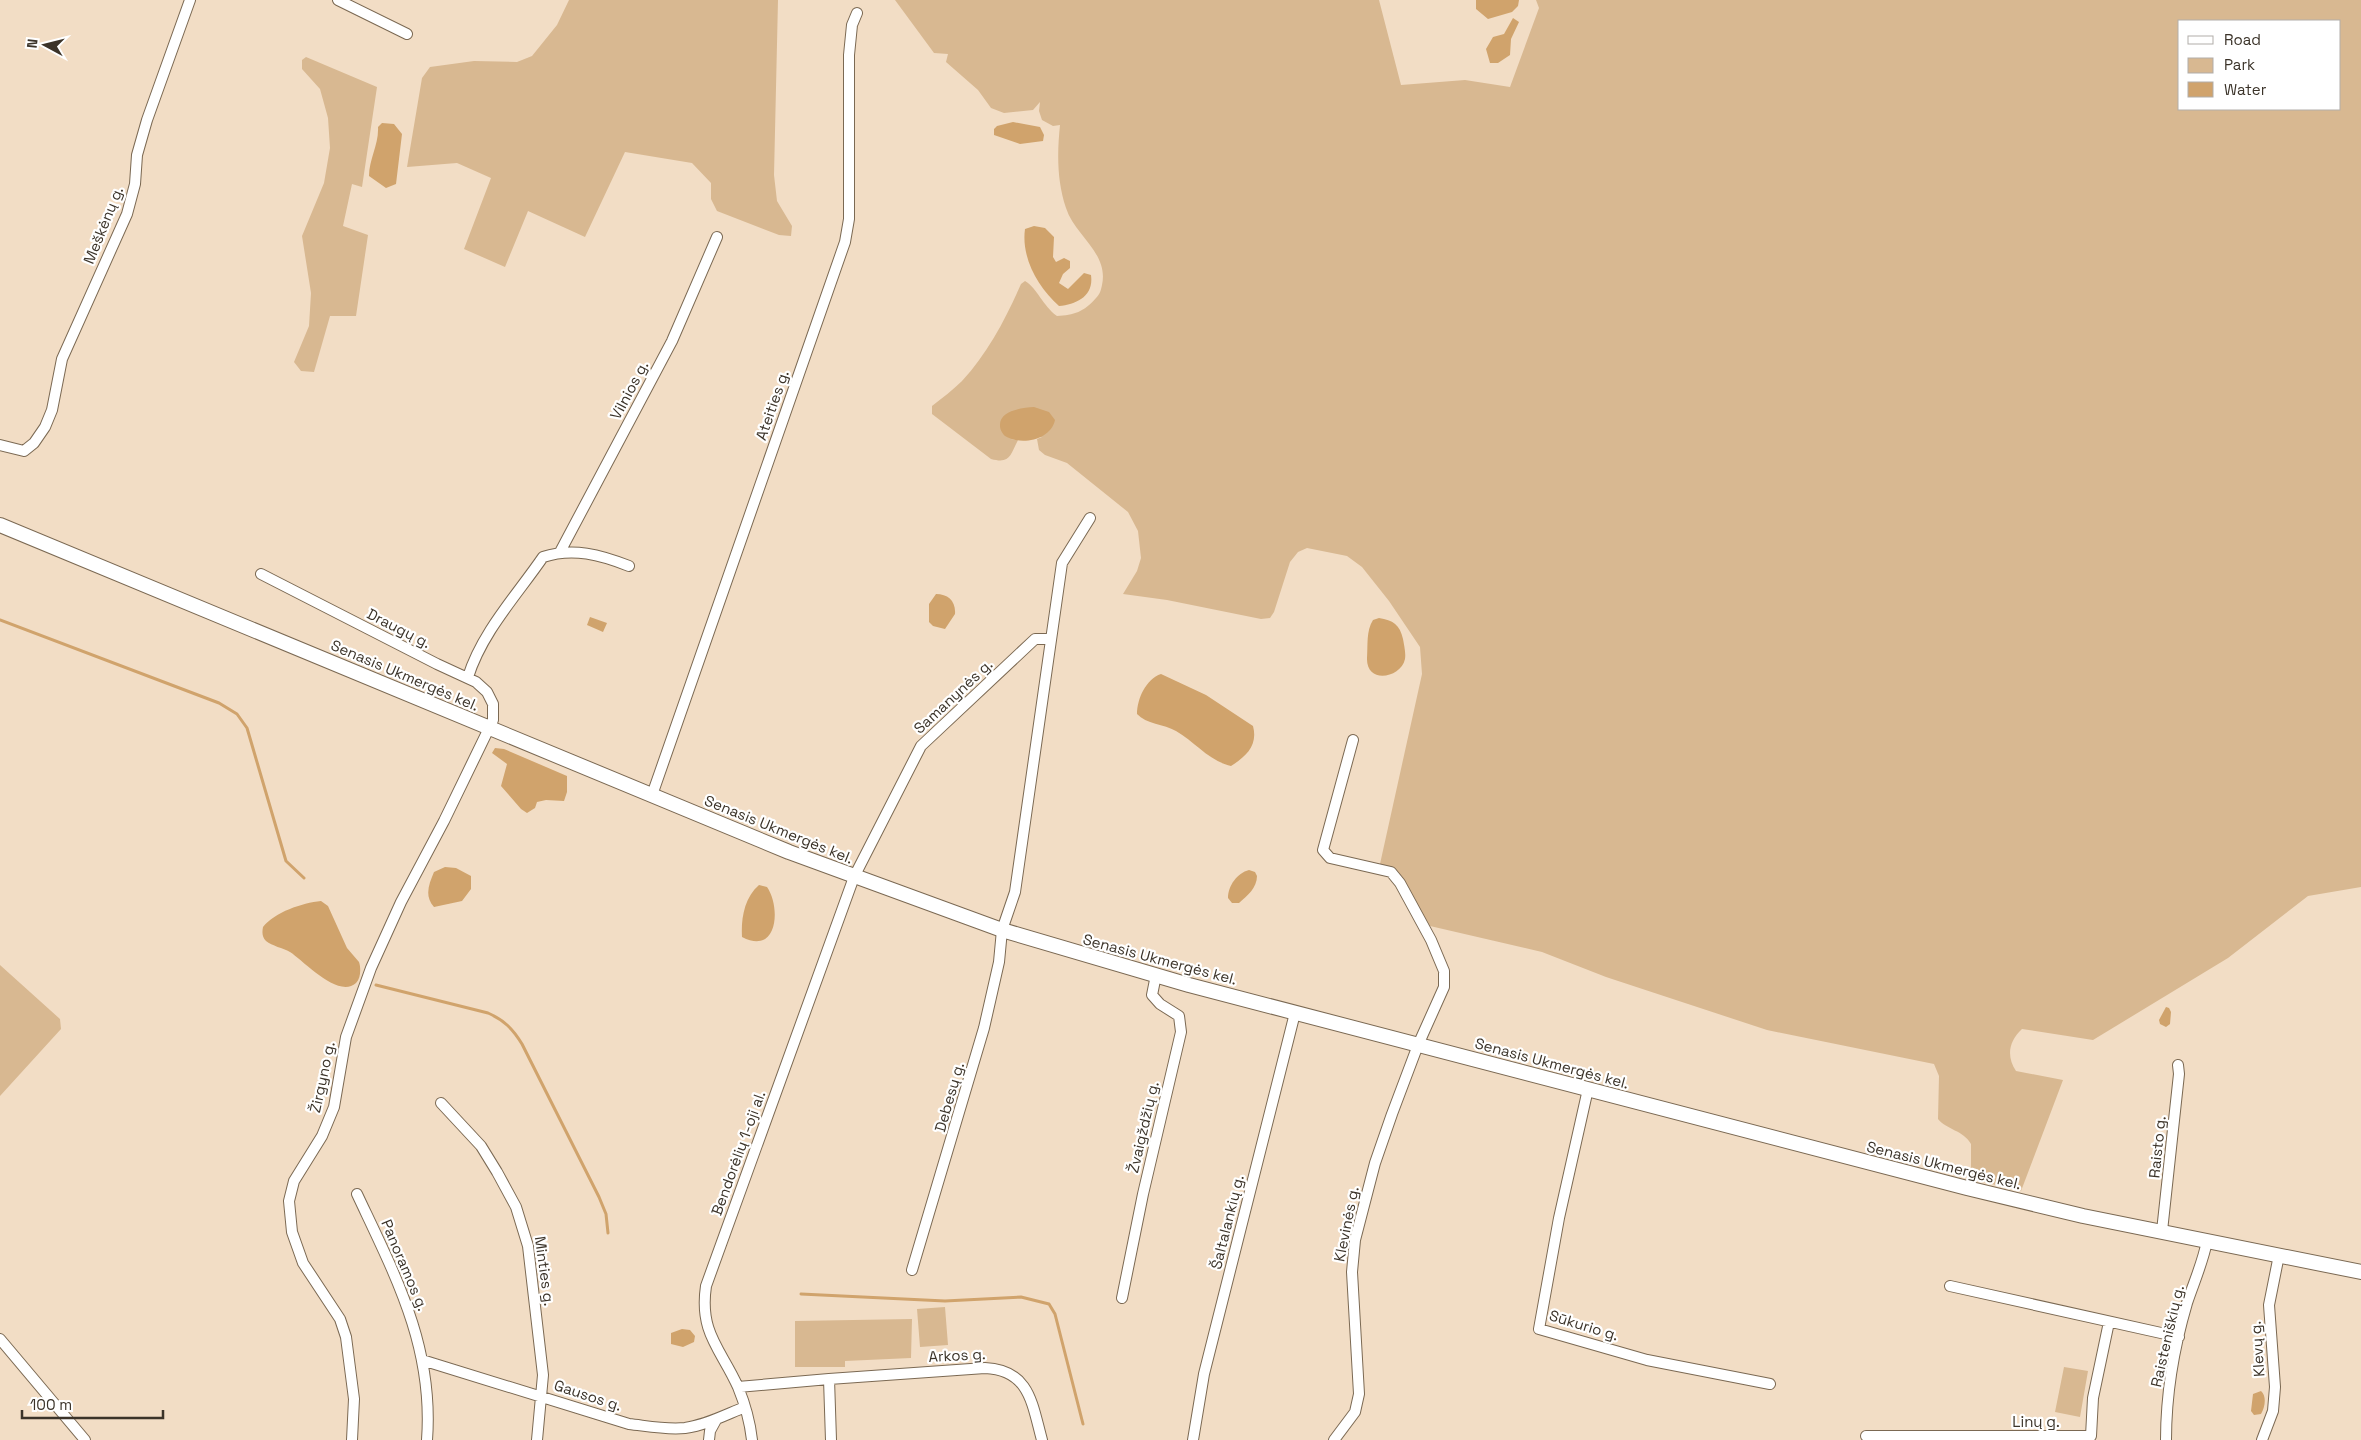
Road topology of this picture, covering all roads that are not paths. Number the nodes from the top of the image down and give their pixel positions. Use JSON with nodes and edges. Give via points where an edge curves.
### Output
{"nodes":[{"id":1,"x":190,"y":0,"type":"edge"},
{"id":2,"x":338,"y":0,"type":"edge"},
{"id":3,"x":857,"y":13,"type":"dead end"},
{"id":4,"x":407,"y":34,"type":"dead end"},
{"id":5,"x":717,"y":237,"type":"dead end"},
{"id":6,"x":0,"y":445,"type":"edge"},
{"id":7,"x":1090,"y":518,"type":"dead end"},
{"id":8,"x":0,"y":525,"type":"edge"},
{"id":9,"x":560,"y":552,"type":"junction"},
{"id":10,"x":629,"y":566,"type":"dead end"},
{"id":11,"x":261,"y":574,"type":"dead end"},
{"id":12,"x":1051,"y":639,"type":"junction"},
{"id":13,"x":468,"y":677,"type":"junction"},
{"id":14,"x":488,"y":728,"type":"junction"},
{"id":15,"x":1353,"y":740,"type":"dead end"},
{"id":16,"x":652,"y":796,"type":"junction"},
{"id":17,"x":854,"y":877,"type":"junction"},
{"id":18,"x":1002,"y":930,"type":"junction"},
{"id":19,"x":1156,"y":975,"type":"junction"},
{"id":20,"x":1295,"y":1013,"type":"junction"},
{"id":21,"x":1418,"y":1045,"type":"junction"},
{"id":22,"x":2178,"y":1065,"type":"dead end"},
{"id":23,"x":1588,"y":1089,"type":"junction"},
{"id":24,"x":441,"y":1103,"type":"dead end"},
{"id":25,"x":357,"y":1194,"type":"dead end"},
{"id":26,"x":2162,"y":1232,"type":"junction"},
{"id":27,"x":2207,"y":1241,"type":"junction"},
{"id":28,"x":2279,"y":1255,"type":"junction"},
{"id":29,"x":912,"y":1270,"type":"dead end"},
{"id":30,"x":2361,"y":1272,"type":"edge"},
{"id":31,"x":1950,"y":1286,"type":"dead end"},
{"id":32,"x":1122,"y":1298,"type":"dead end"},
{"id":33,"x":2109,"y":1322,"type":"junction"},
{"id":34,"x":2179,"y":1337,"type":"junction"},
{"id":35,"x":0,"y":1339,"type":"edge"},
{"id":36,"x":422,"y":1360,"type":"junction"},
{"id":37,"x":829,"y":1379,"type":"junction"},
{"id":38,"x":1770,"y":1384,"type":"dead end"},
{"id":39,"x":738,"y":1387,"type":"junction"},
{"id":40,"x":542,"y":1396,"type":"junction"},
{"id":41,"x":745,"y":1407,"type":"junction"},
{"id":42,"x":716,"y":1420,"type":"junction"},
{"id":43,"x":1866,"y":1436,"type":"dead end"},
{"id":44,"x":84,"y":1440,"type":"edge"},
{"id":45,"x":352,"y":1440,"type":"edge"},
{"id":46,"x":427,"y":1440,"type":"edge"},
{"id":47,"x":538,"y":1440,"type":"edge"},
{"id":48,"x":709,"y":1440,"type":"edge"},
{"id":49,"x":752,"y":1440,"type":"edge"},
{"id":50,"x":831,"y":1440,"type":"edge"},
{"id":51,"x":1042,"y":1440,"type":"edge"},
{"id":52,"x":1193,"y":1440,"type":"edge"},
{"id":53,"x":1334,"y":1440,"type":"edge"},
{"id":54,"x":2166,"y":1440,"type":"edge"},
{"id":55,"x":2262,"y":1440,"type":"edge"}],
"edges":[{"from":1,"to":6,"type":"street","name":"Meškėnų g.","via":[[147,120],[127,214],[62,359],[52,410],[45,427],[24,451]]},
{"from":2,"to":4,"type":"street"},
{"from":3,"to":16,"type":"street","name":"Ateities g.","via":[[852,25],[849,55],[849,219],[845,242]]},
{"from":5,"to":9,"type":"street","name":"Vilnios g.","via":[[672,341]]},
{"from":7,"to":12,"type":"street","via":[[1062,564]]},
{"from":8,"to":14,"type":"main road","name":"Senasis Ukmergės kel."},
{"from":9,"to":10,"type":"street","via":[[574,551]]},
{"from":9,"to":13,"type":"street","via":[[543,557],[484,641]]},
{"from":11,"to":13,"type":"street","name":"Draugų g."},
{"from":12,"to":17,"type":"street","name":"Samanynės g.","via":[[1035,640],[921,746]]},
{"from":12,"to":18,"type":"street","via":[[1015,892]]},
{"from":13,"to":14,"type":"street","name":"Draugų g.","via":[[486,692],[493,704],[493,720]]},
{"from":14,"to":16,"type":"main road","name":"Senasis Ukmergės kel."},
{"from":14,"to":45,"type":"street","name":"Žirgyno g.","via":[[371,968],[346,1037],[334,1107],[322,1136],[294,1181],[289,1200],[292,1232],[303,1263],[340,1319],[346,1337],[354,1399]]},
{"from":15,"to":21,"type":"street","name":"Klevinės g.","via":[[1323,850],[1330,858],[1391,872],[1431,940],[1444,971],[1445,982]]},
{"from":16,"to":17,"type":"main road","name":"Senasis Ukmergės kel."},
{"from":17,"to":18,"type":"main road","name":"Senasis Ukmergės kel."},
{"from":17,"to":39,"type":"street","name":"Bendorėlių 1-oji al.","via":[[706,1286],[707,1328]]},
{"from":18,"to":19,"type":"main road","name":"Senasis Ukmergės kel."},
{"from":18,"to":29,"type":"street","name":"Debesų g.","via":[[999,962],[984,1028]]},
{"from":19,"to":20,"type":"main road","name":"Senasis Ukmergės kel."},
{"from":19,"to":32,"type":"street","name":"Žvaigždžių g.","via":[[1152,995],[1179,1016],[1182,1032]]},
{"from":20,"to":21,"type":"main road","name":"Senasis Ukmergės kel."},
{"from":20,"to":52,"type":"street","name":"Šaltalankių g.","via":[[1204,1374]]},
{"from":21,"to":23,"type":"main road","name":"Senasis Ukmergės kel."},
{"from":21,"to":53,"type":"street","name":"Klevinės g.","via":[[1375,1163],[1355,1240],[1352,1272],[1359,1394],[1355,1412]]},
{"from":22,"to":26,"type":"street","name":"Raisto g."},
{"from":23,"to":26,"type":"main road","name":"Senasis Ukmergės kel.","via":[[2023,1202]]},
{"from":23,"to":38,"type":"street","name":"Sūkurio g.","via":[[1559,1218],[1539,1329],[1647,1360]]},
{"from":24,"to":40,"type":"street","name":"Minties g.","via":[[481,1146],[516,1207],[528,1246],[543,1375]]},
{"from":25,"to":36,"type":"street","name":"Panoramos g.","via":[[402,1289],[416,1329]]},
{"from":26,"to":27,"type":"main road","name":"Senasis Ukmergės kel."},
{"from":27,"to":28,"type":"main road","name":"Senasis Ukmergės kel."},
{"from":27,"to":34,"type":"street","name":"Raisteniškių g."},
{"from":28,"to":30,"type":"main road","name":"Senasis Ukmergės kel."},
{"from":28,"to":55,"type":"street","name":"Klevų g.","via":[[2269,1305],[2273,1411]]},
{"from":31,"to":33,"type":"street"},
{"from":33,"to":34,"type":"street"},
{"from":33,"to":43,"type":"street","name":"Linų g.","via":[[2093,1398],[2091,1436]]},
{"from":34,"to":54,"type":"street","name":"Raisteniškių g.","via":[[2171,1378]]},
{"from":35,"to":44,"type":"street"},
{"from":36,"to":40,"type":"street","name":"Gausos g."},
{"from":36,"to":46,"type":"street","name":"Panoramos g."},
{"from":37,"to":39,"type":"street","name":"Arkos g."},
{"from":37,"to":50,"type":"street"},
{"from":37,"to":51,"type":"street","name":"Arkos g.","via":[[985,1368],[1002,1370],[1025,1386]]},
{"from":39,"to":41,"type":"street","name":"Bendorėlių 1-oji al."},
{"from":40,"to":42,"type":"street","name":"Gausos g.","via":[[629,1424],[657,1428],[684,1428]]},
{"from":40,"to":47,"type":"street","name":"Minties g."},
{"from":41,"to":42,"type":"street","name":"Gausos g."},
{"from":41,"to":49,"type":"street","name":"Bendorėlių 1-oji al."},
{"from":42,"to":48,"type":"street"}]}
